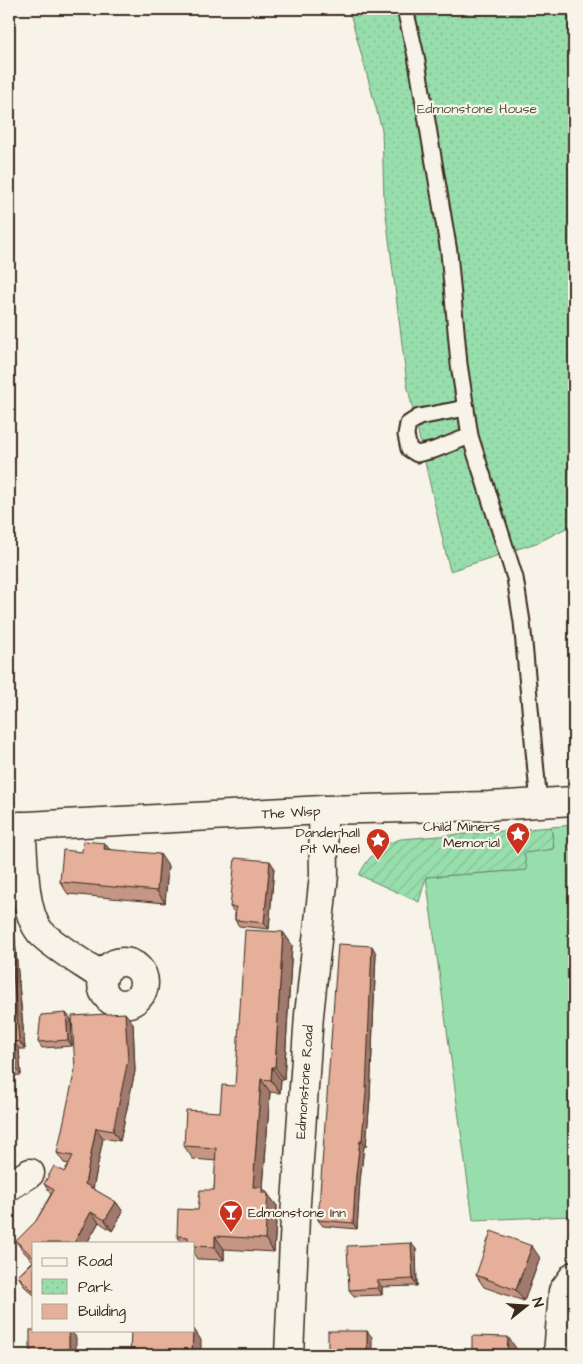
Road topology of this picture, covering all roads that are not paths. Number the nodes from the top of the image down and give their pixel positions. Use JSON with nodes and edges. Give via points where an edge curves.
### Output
{"nodes":[{"id":1,"x":405,"y":9,"type":"edge"},
{"id":2,"x":466,"y":408,"type":"junction"},
{"id":3,"x":470,"y":436,"type":"junction"},
{"id":4,"x":574,"y":801,"type":"edge"},
{"id":5,"x":540,"y":804,"type":"junction"},
{"id":6,"x":323,"y":810,"type":"junction"},
{"id":7,"x":15,"y":826,"type":"edge"},
{"id":8,"x":102,"y":977,"type":"dead end"},
{"id":9,"x":574,"y":1276,"type":"edge"},
{"id":10,"x":289,"y":1355,"type":"edge"},
{"id":11,"x":558,"y":1355,"type":"edge"}],
"edges":[{"from":1,"to":2,"type":"lane","via":[[449,252]]},
{"from":2,"to":3,"type":"lane"},
{"from":2,"to":3,"type":"lane","via":[[419,417],[408,424],[408,450],[417,454]]},
{"from":3,"to":5,"type":"lane","via":[[515,578]]},
{"from":4,"to":5,"type":"street","name":"The Wisp"},
{"from":5,"to":6,"type":"street","name":"The Wisp"},
{"from":6,"to":7,"type":"street","name":"The Wisp"},
{"from":6,"to":10,"type":"street","name":"Edmonstone Road","via":[[324,875],[309,1015]]},
{"from":7,"to":8,"type":"street","via":[[33,922],[42,934]]},
{"from":9,"to":11,"type":"street","via":[[563,1291]]}]}
